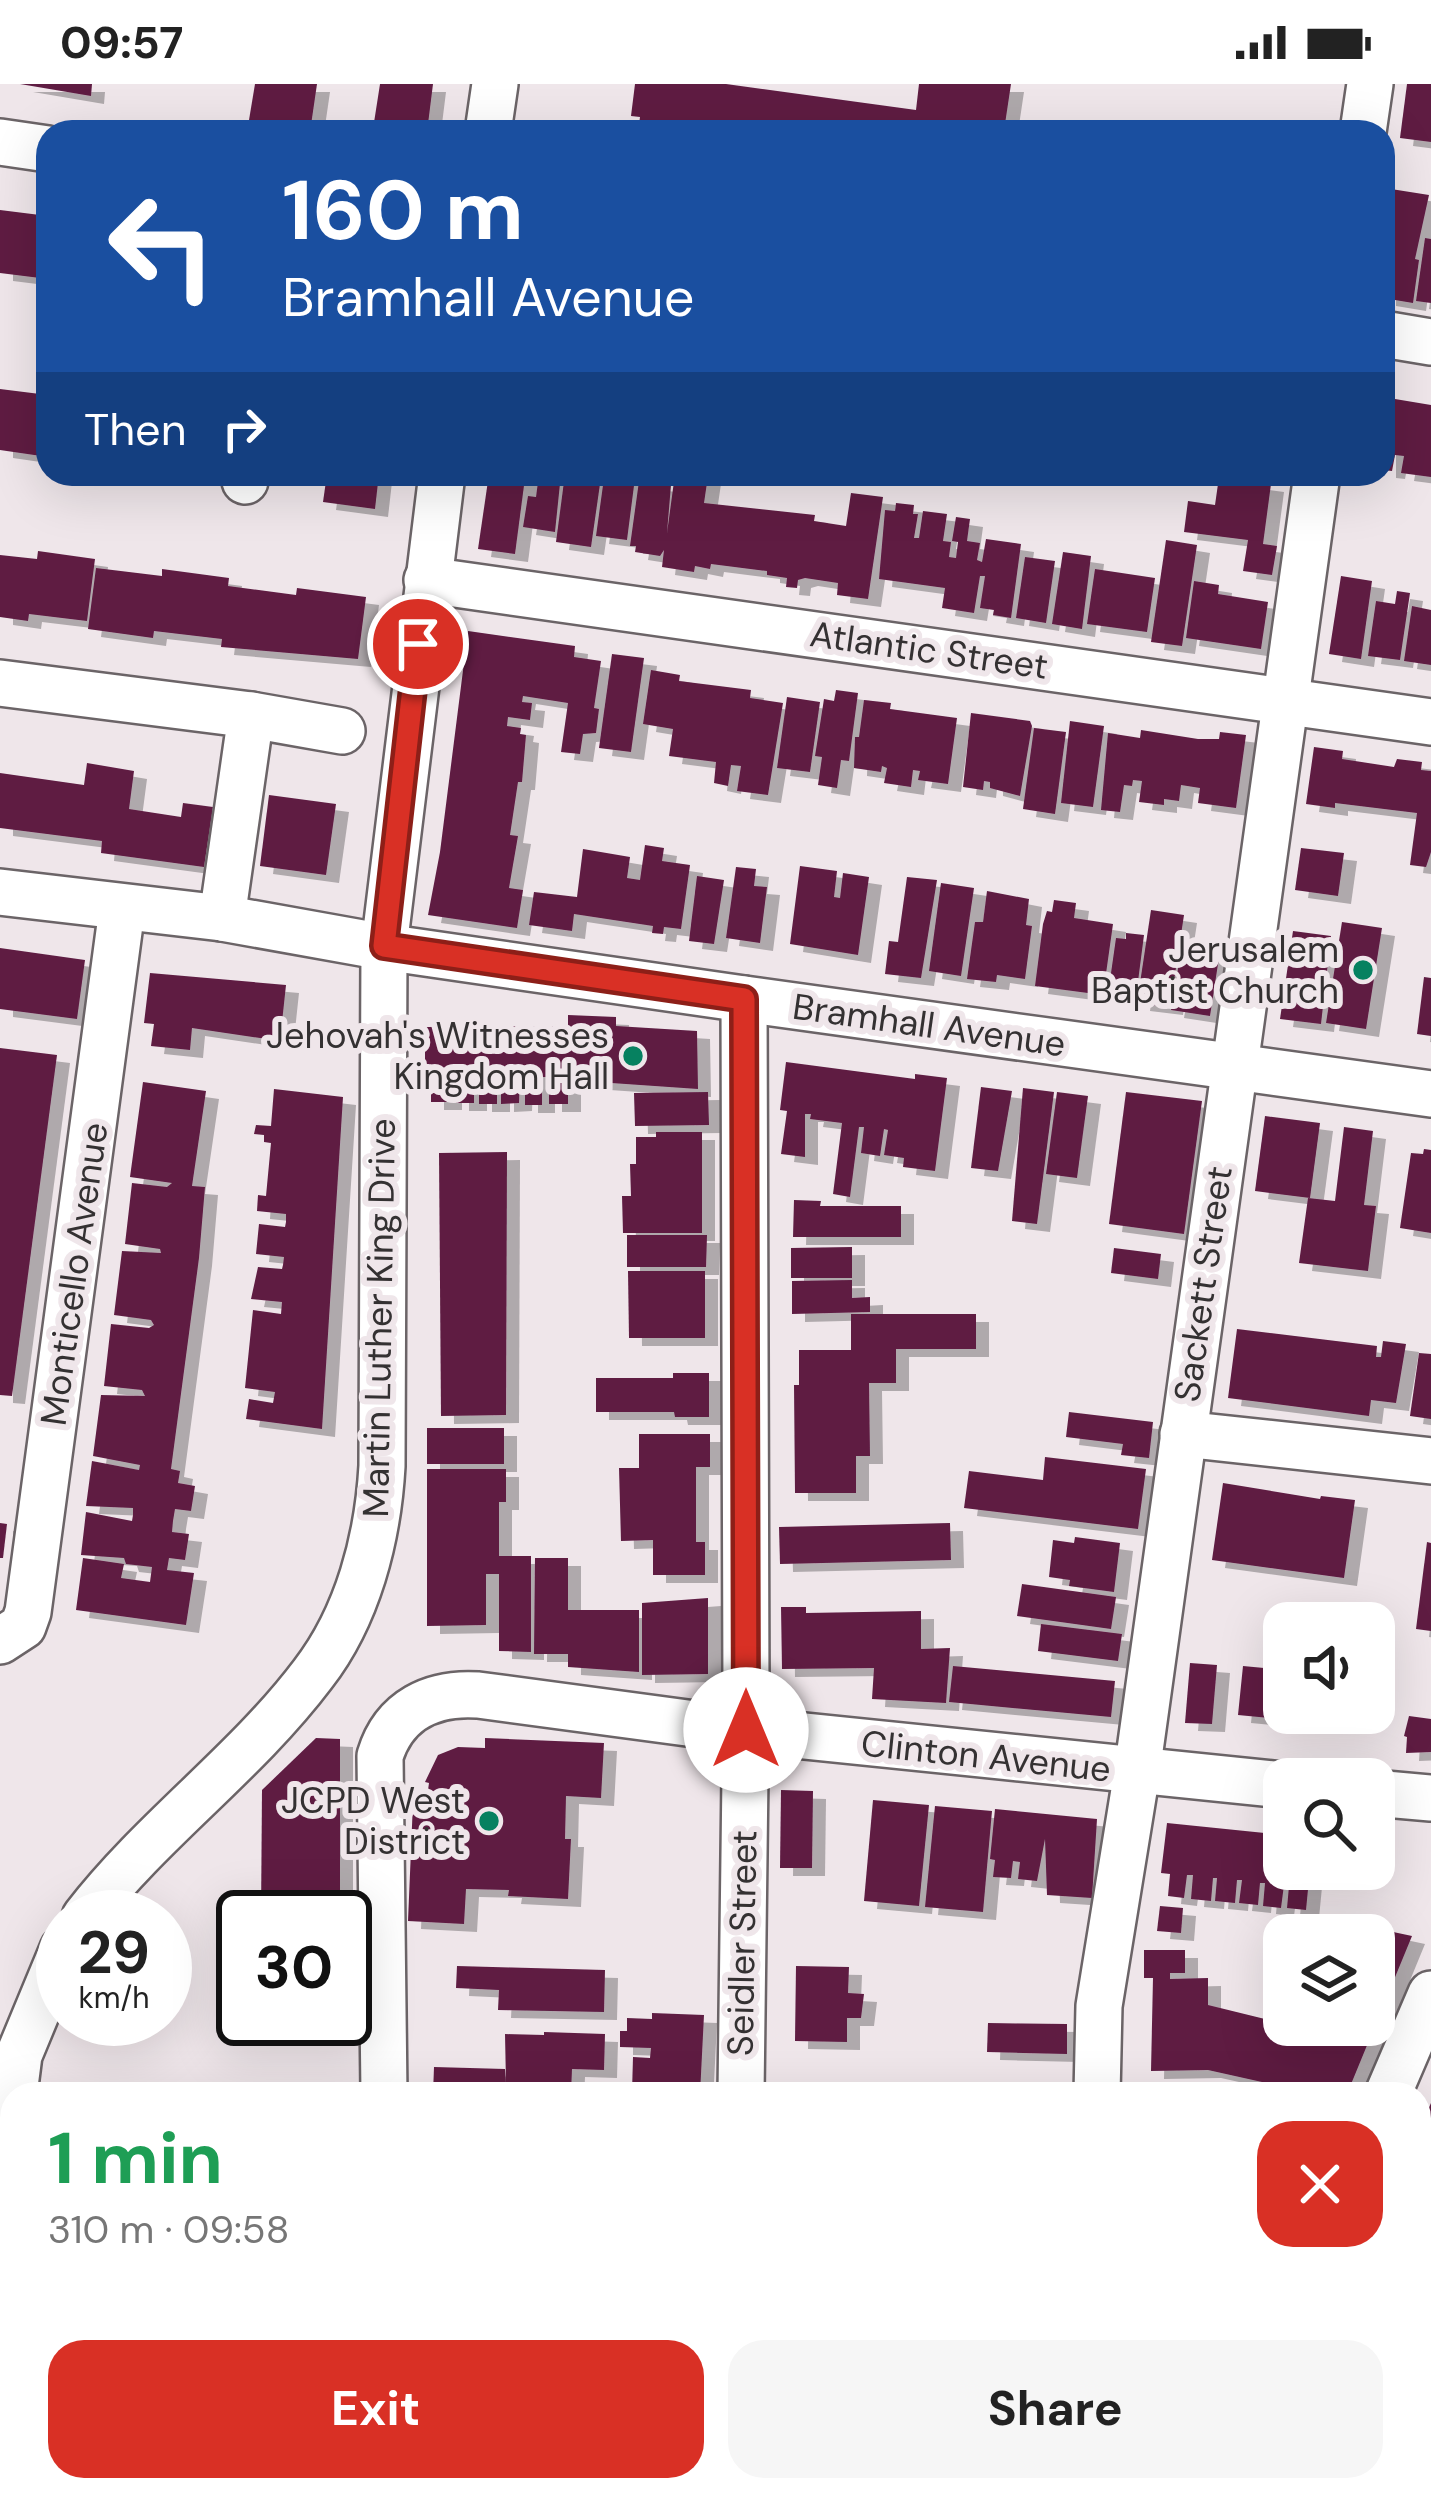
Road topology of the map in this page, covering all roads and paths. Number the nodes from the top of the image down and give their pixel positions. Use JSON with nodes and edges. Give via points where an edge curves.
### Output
{"nodes":[{"id":1,"x":495,"y":84,"type":"edge"},
{"id":2,"x":1370,"y":84,"type":"edge"},
{"id":3,"x":490,"y":120,"type":"edge"},
{"id":4,"x":1365,"y":120,"type":"edge"},
{"id":5,"x":0,"y":142,"type":"edge"},
{"id":6,"x":36,"y":147,"type":"edge"},
{"id":7,"x":1395,"y":336,"type":"edge"},
{"id":8,"x":1431,"y":342,"type":"edge"},
{"id":9,"x":440,"y":486,"type":"edge"},
{"id":10,"x":1315,"y":486,"type":"edge"},
{"id":11,"x":427,"y":580,"type":"junction"},
{"id":12,"x":0,"y":683,"type":"edge"},
{"id":13,"x":1284,"y":700,"type":"junction"},
{"id":14,"x":251,"y":716,"type":"junction"},
{"id":15,"x":1431,"y":722,"type":"edge"},
{"id":16,"x":342,"y":731,"type":"dead end"},
{"id":17,"x":0,"y":892,"type":"edge"},
{"id":18,"x":122,"y":909,"type":"junction"},
{"id":19,"x":222,"y":918,"type":"junction"},
{"id":20,"x":384,"y":946,"type":"junction"},
{"id":21,"x":744,"y":999,"type":"junction"},
{"id":22,"x":1234,"y":1066,"type":"junction"},
{"id":23,"x":1431,"y":1094,"type":"edge"},
{"id":24,"x":1183,"y":1434,"type":"junction"},
{"id":25,"x":1431,"y":1461,"type":"edge"},
{"id":26,"x":7,"y":1638,"type":"edge"},
{"id":27,"x":746,"y":1730,"type":"junction"},
{"id":28,"x":1137,"y":1772,"type":"junction"},
{"id":29,"x":1263,"y":1783,"type":"edge"},
{"id":30,"x":1395,"y":1795,"type":"edge"},
{"id":31,"x":1431,"y":1798,"type":"edge"},
{"id":32,"x":106,"y":1890,"type":"edge"},
{"id":33,"x":1431,"y":1994,"type":"edge"},
{"id":34,"x":36,"y":2014,"type":"edge"},
{"id":35,"x":16,"y":2082,"type":"edge"},
{"id":36,"x":384,"y":2082,"type":"edge"},
{"id":37,"x":740,"y":2082,"type":"edge"},
{"id":38,"x":1097,"y":2082,"type":"edge"},
{"id":39,"x":1393,"y":2082,"type":"edge"}],
"edges":[{"from":1,"to":3,"type":"street"},
{"from":2,"to":4,"type":"street"},
{"from":5,"to":6,"type":"street"},
{"from":7,"to":8,"type":"street"},
{"from":9,"to":11,"type":"street","name":"Martin Luther King Drive"},
{"from":10,"to":13,"type":"street","name":"Sackett Street"},
{"from":11,"to":13,"type":"street","name":"Atlantic Street"},
{"from":11,"to":20,"type":"street","name":"Martin Luther King Drive"},
{"from":12,"to":14,"type":"street"},
{"from":13,"to":15,"type":"street","name":"Atlantic Street"},
{"from":13,"to":22,"type":"street","name":"Sackett Street"},
{"from":14,"to":16,"type":"street"},
{"from":14,"to":19,"type":"street"},
{"from":17,"to":18,"type":"street","name":"Bramhall Avenue"},
{"from":18,"to":19,"type":"street","name":"Bramhall Avenue"},
{"from":18,"to":26,"type":"street","name":"Monticello Avenue","via":[[28,1612]]},
{"from":19,"to":20,"type":"street","name":"Bramhall Avenue"},
{"from":20,"to":21,"type":"street","name":"Bramhall Avenue"},
{"from":20,"to":32,"type":"street","name":"Martin Luther King Drive","via":[[382,1466],[372,1545],[316,1672]]},
{"from":21,"to":22,"type":"street","name":"Bramhall Avenue"},
{"from":21,"to":27,"type":"street","name":"Seidler Street"},
{"from":22,"to":23,"type":"street","name":"Bramhall Avenue"},
{"from":22,"to":24,"type":"street","name":"Sackett Street"},
{"from":24,"to":25,"type":"street"},
{"from":24,"to":28,"type":"street","name":"Sackett Street"},
{"from":27,"to":28,"type":"street","name":"Clinton Avenue"},
{"from":27,"to":36,"type":"street","name":"Clinton Avenue","via":[[457,1693],[431,1698],[395,1724],[379,1775]]},
{"from":27,"to":37,"type":"street","name":"Seidler Street"},
{"from":28,"to":29,"type":"street","name":"Clinton Avenue"},
{"from":28,"to":38,"type":"street","name":"Sackett Street","via":[[1099,2006]]},
{"from":30,"to":31,"type":"street"},
{"from":33,"to":39,"type":"street"},
{"from":34,"to":35,"type":"street"}]}
